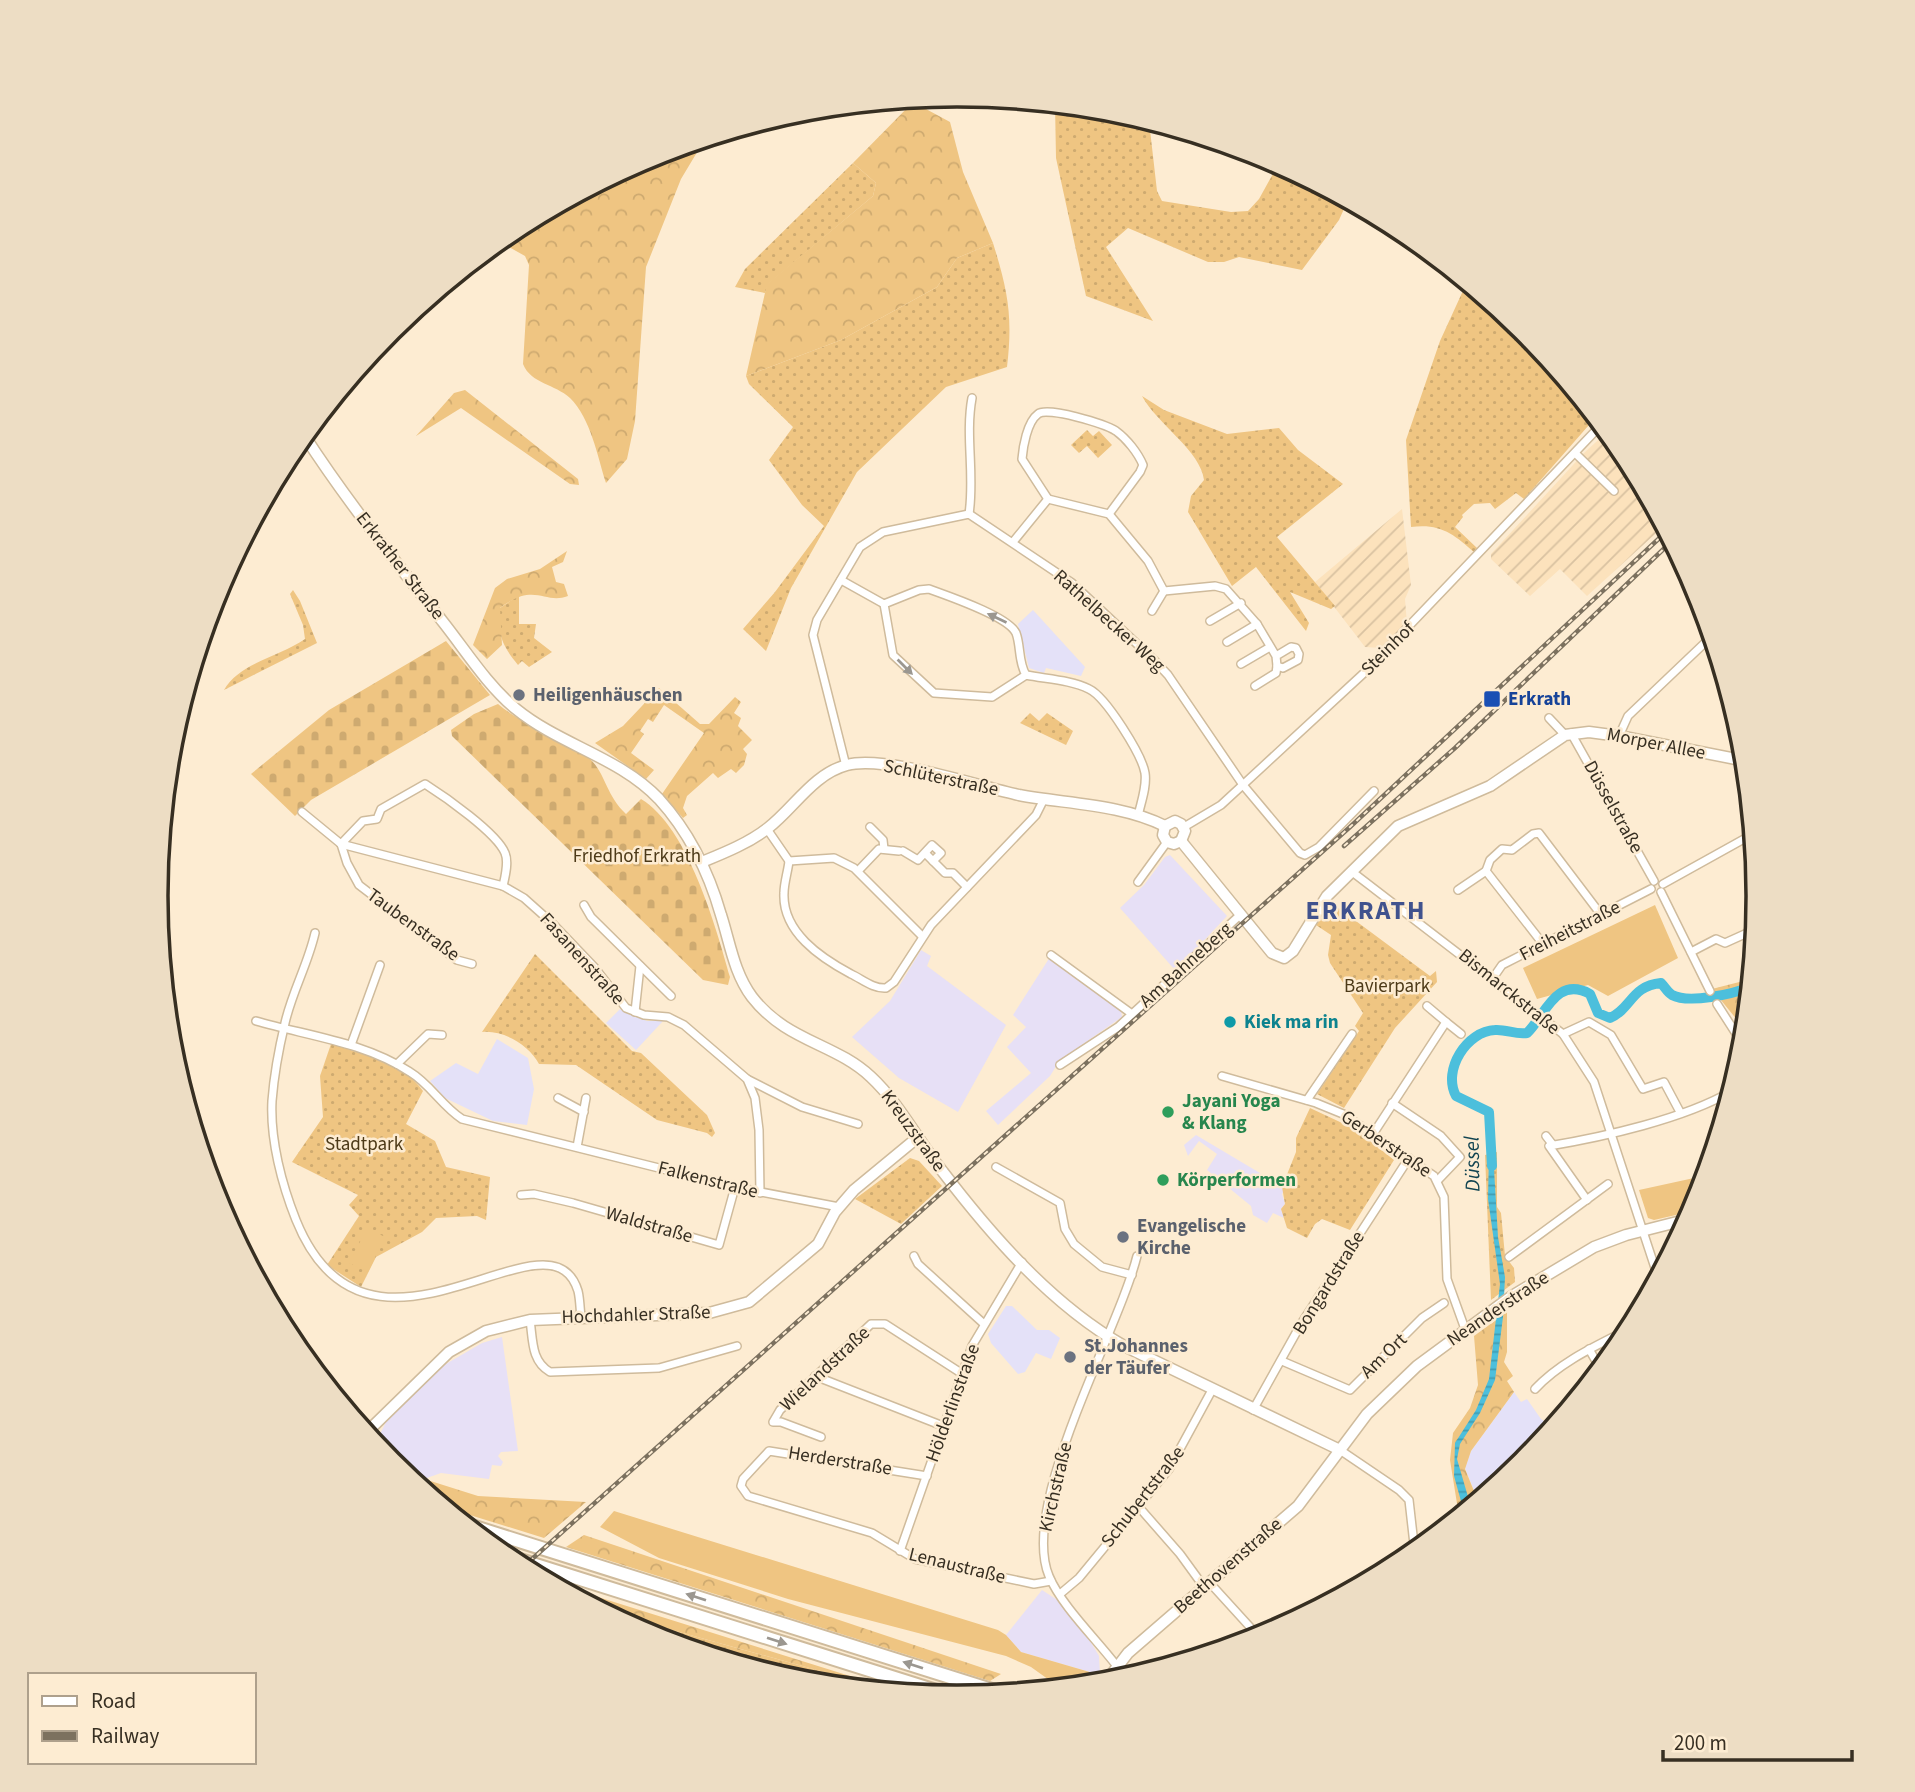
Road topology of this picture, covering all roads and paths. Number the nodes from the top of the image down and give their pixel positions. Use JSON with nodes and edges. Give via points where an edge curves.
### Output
{"nodes":[{"id":1,"x":972,"y":398,"type":"dead end"},
{"id":2,"x":1595,"y":431,"type":"edge"},
{"id":3,"x":311,"y":444,"type":"edge"},
{"id":4,"x":1575,"y":453,"type":"junction"},
{"id":5,"x":1614,"y":491,"type":"dead end"},
{"id":6,"x":1048,"y":499,"type":"junction"},
{"id":7,"x":969,"y":514,"type":"junction"},
{"id":8,"x":1110,"y":514,"type":"junction"},
{"id":9,"x":1013,"y":542,"type":"junction"},
{"id":10,"x":841,"y":580,"type":"junction"},
{"id":11,"x":1164,"y":591,"type":"junction"},
{"id":12,"x":1241,"y":603,"type":"junction"},
{"id":13,"x":884,"y":604,"type":"junction"},
{"id":14,"x":1152,"y":611,"type":"dead end"},
{"id":15,"x":1210,"y":621,"type":"dead end"},
{"id":16,"x":1257,"y":624,"type":"junction"},
{"id":17,"x":1227,"y":642,"type":"dead end"},
{"id":18,"x":1705,"y":643,"type":"edge"},
{"id":19,"x":1270,"y":647,"type":"junction"},
{"id":20,"x":1276,"y":656,"type":"junction"},
{"id":21,"x":1241,"y":664,"type":"dead end"},
{"id":22,"x":1277,"y":666,"type":"junction"},
{"id":23,"x":1026,"y":675,"type":"junction"},
{"id":24,"x":1255,"y":686,"type":"dead end"},
{"id":25,"x":499,"y":693,"type":"joint"},
{"id":26,"x":1549,"y":718,"type":"dead end"},
{"id":27,"x":1568,"y":734,"type":"junction"},
{"id":28,"x":1619,"y":736,"type":"junction"},
{"id":29,"x":1735,"y":759,"type":"edge"},
{"id":30,"x":846,"y":766,"type":"junction"},
{"id":31,"x":1243,"y":785,"type":"junction"},
{"id":32,"x":1374,"y":790,"type":"dead end"},
{"id":33,"x":1044,"y":799,"type":"junction"},
{"id":34,"x":302,"y":812,"type":"dead end"},
{"id":35,"x":1138,"y":816,"type":"junction"},
{"id":36,"x":1165,"y":826,"type":"junction"},
{"id":37,"x":870,"y":827,"type":"dead end"},
{"id":38,"x":1184,"y":827,"type":"junction"},
{"id":39,"x":767,"y":829,"type":"junction"},
{"id":40,"x":1745,"y":839,"type":"edge"},
{"id":41,"x":1181,"y":841,"type":"junction"},
{"id":42,"x":1167,"y":842,"type":"junction"},
{"id":43,"x":341,"y":844,"type":"junction"},
{"id":44,"x":884,"y":849,"type":"junction"},
{"id":45,"x":789,"y":861,"type":"junction"},
{"id":46,"x":702,"y":862,"type":"junction"},
{"id":47,"x":858,"y":871,"type":"junction"},
{"id":48,"x":1351,"y":871,"type":"junction"},
{"id":49,"x":1486,"y":871,"type":"junction"},
{"id":50,"x":1138,"y":882,"type":"dead end"},
{"id":51,"x":503,"y":886,"type":"junction"},
{"id":52,"x":967,"y":887,"type":"junction"},
{"id":53,"x":1657,"y":887,"type":"junction"},
{"id":54,"x":1458,"y":890,"type":"dead end"},
{"id":55,"x":584,"y":905,"type":"dead end"},
{"id":56,"x":1240,"y":915,"type":"junction"},
{"id":57,"x":1602,"y":916,"type":"junction"},
{"id":58,"x":315,"y":933,"type":"dead end"},
{"id":59,"x":1746,"y":934,"type":"edge"},
{"id":60,"x":922,"y":936,"type":"junction"},
{"id":61,"x":1543,"y":944,"type":"junction"},
{"id":62,"x":1691,"y":952,"type":"junction"},
{"id":63,"x":1051,"y":954,"type":"dead end"},
{"id":64,"x":472,"y":964,"type":"dead end"},
{"id":65,"x":380,"y":965,"type":"dead end"},
{"id":66,"x":640,"y":966,"type":"junction"},
{"id":67,"x":1493,"y":978,"type":"junction"},
{"id":68,"x":1710,"y":991,"type":"dead end"},
{"id":69,"x":671,"y":996,"type":"dead end"},
{"id":70,"x":1717,"y":1004,"type":"dead end"},
{"id":71,"x":1427,"y":1006,"type":"dead end"},
{"id":72,"x":635,"y":1012,"type":"junction"},
{"id":73,"x":1132,"y":1014,"type":"junction"},
{"id":74,"x":256,"y":1021,"type":"dead end"},
{"id":75,"x":1446,"y":1022,"type":"junction"},
{"id":76,"x":284,"y":1029,"type":"junction"},
{"id":77,"x":1735,"y":1032,"type":"edge"},
{"id":78,"x":1352,"y":1034,"type":"dead end"},
{"id":79,"x":1461,"y":1034,"type":"dead end"},
{"id":80,"x":1563,"y":1034,"type":"junction"},
{"id":81,"x":442,"y":1035,"type":"dead end"},
{"id":82,"x":351,"y":1045,"type":"junction"},
{"id":83,"x":397,"y":1064,"type":"junction"},
{"id":84,"x":1060,"y":1065,"type":"dead end"},
{"id":85,"x":1222,"y":1076,"type":"dead end"},
{"id":86,"x":747,"y":1079,"type":"junction"},
{"id":87,"x":765,"y":1089,"type":"junction"},
{"id":88,"x":1721,"y":1095,"type":"edge"},
{"id":89,"x":558,"y":1098,"type":"dead end"},
{"id":90,"x":586,"y":1098,"type":"dead end"},
{"id":91,"x":755,"y":1098,"type":"junction"},
{"id":92,"x":1307,"y":1100,"type":"junction"},
{"id":93,"x":1392,"y":1103,"type":"junction"},
{"id":94,"x":584,"y":1112,"type":"junction"},
{"id":95,"x":1680,"y":1112,"type":"junction"},
{"id":96,"x":858,"y":1124,"type":"dead end"},
{"id":97,"x":1612,"y":1132,"type":"junction"},
{"id":98,"x":1373,"y":1134,"type":"junction"},
{"id":99,"x":1546,"y":1136,"type":"dead end"},
{"id":100,"x":917,"y":1138,"type":"junction"},
{"id":101,"x":1551,"y":1146,"type":"junction"},
{"id":102,"x":577,"y":1147,"type":"junction"},
{"id":103,"x":1409,"y":1158,"type":"junction"},
{"id":104,"x":996,"y":1167,"type":"dead end"},
{"id":105,"x":1438,"y":1180,"type":"junction"},
{"id":106,"x":1608,"y":1184,"type":"dead end"},
{"id":107,"x":735,"y":1187,"type":"junction"},
{"id":108,"x":760,"y":1193,"type":"junction"},
{"id":109,"x":521,"y":1195,"type":"dead end"},
{"id":110,"x":1587,"y":1200,"type":"junction"},
{"id":111,"x":839,"y":1207,"type":"junction"},
{"id":112,"x":1676,"y":1222,"type":"edge"},
{"id":113,"x":1643,"y":1230,"type":"junction"},
{"id":114,"x":914,"y":1256,"type":"dead end"},
{"id":115,"x":1137,"y":1256,"type":"dead end"},
{"id":116,"x":1509,"y":1256,"type":"dead end"},
{"id":117,"x":1022,"y":1262,"type":"junction"},
{"id":118,"x":1654,"y":1265,"type":"edge"},
{"id":119,"x":1132,"y":1275,"type":"junction"},
{"id":120,"x":1444,"y":1303,"type":"dead end"},
{"id":121,"x":581,"y":1318,"type":"junction"},
{"id":122,"x":530,"y":1320,"type":"junction"},
{"id":123,"x":984,"y":1324,"type":"junction"},
{"id":124,"x":1465,"y":1329,"type":"junction"},
{"id":125,"x":1108,"y":1336,"type":"junction"},
{"id":126,"x":1611,"y":1338,"type":"edge"},
{"id":127,"x":737,"y":1346,"type":"dead end"},
{"id":128,"x":1589,"y":1349,"type":"junction"},
{"id":129,"x":1595,"y":1360,"type":"edge"},
{"id":130,"x":1282,"y":1361,"type":"junction"},
{"id":131,"x":961,"y":1373,"type":"junction"},
{"id":132,"x":815,"y":1376,"type":"junction"},
{"id":133,"x":1535,"y":1389,"type":"dead end"},
{"id":134,"x":1212,"y":1390,"type":"junction"},
{"id":135,"x":1255,"y":1411,"type":"junction"},
{"id":136,"x":373,"y":1426,"type":"edge"},
{"id":137,"x":943,"y":1426,"type":"junction"},
{"id":138,"x":821,"y":1437,"type":"dead end"},
{"id":139,"x":1340,"y":1450,"type":"junction"},
{"id":140,"x":927,"y":1476,"type":"junction"},
{"id":141,"x":748,"y":1496,"type":"joint"},
{"id":142,"x":1138,"y":1506,"type":"junction"},
{"id":143,"x":492,"y":1532,"type":"edge"},
{"id":144,"x":1413,"y":1540,"type":"edge"},
{"id":145,"x":900,"y":1551,"type":"junction"},
{"id":146,"x":543,"y":1567,"type":"edge"},
{"id":147,"x":1051,"y":1581,"type":"junction"},
{"id":148,"x":1207,"y":1585,"type":"junction"},
{"id":149,"x":1060,"y":1594,"type":"junction"},
{"id":150,"x":1250,"y":1628,"type":"edge"},
{"id":151,"x":1116,"y":1665,"type":"junction"},
{"id":152,"x":1113,"y":1670,"type":"edge"},
{"id":153,"x":914,"y":1684,"type":"edge"},
{"id":154,"x":974,"y":1685,"type":"edge"}],
"edges":[{"from":1,"to":7,"type":"street"},
{"from":2,"to":4,"type":"street","name":"Steinhof"},
{"from":3,"to":25,"type":"main road","name":"Erkrather Straße"},
{"from":4,"to":5,"type":"street"},
{"from":4,"to":31,"type":"street","name":"Steinhof","via":[[1408,630]]},
{"from":6,"to":8,"type":"street"},
{"from":6,"to":8,"type":"street","via":[[1022,459],[1035,417],[1050,410],[1115,431],[1141,459],[1140,472]]},
{"from":6,"to":9,"type":"street"},
{"from":7,"to":9,"type":"street","name":"Rathelbecker Weg"},
{"from":7,"to":10,"type":"street","via":[[870,537]]},
{"from":8,"to":11,"type":"street","via":[[1148,561]]},
{"from":9,"to":31,"type":"street","name":"Rathelbecker Weg","via":[[1072,583],[1153,659]]},
{"from":10,"to":13,"type":"street"},
{"from":10,"to":30,"type":"street","via":[[813,635]]},
{"from":11,"to":12,"type":"street","via":[[1221,586]]},
{"from":11,"to":14,"type":"street"},
{"from":12,"to":15,"type":"street"},
{"from":12,"to":16,"type":"street"},
{"from":23,"to":13,"type":"street","one_way":true,"via":[[1017,636],[1005,621],[929,589]]},
{"from":13,"to":23,"type":"street","one_way":true,"via":[[893,655],[934,693],[992,697]]},
{"from":16,"to":17,"type":"street"},
{"from":16,"to":19,"type":"street"},
{"from":18,"to":28,"type":"street","via":[[1628,716]]},
{"from":19,"to":20,"type":"street"},
{"from":19,"to":21,"type":"street"},
{"from":20,"to":22,"type":"street"},
{"from":20,"to":22,"type":"street","via":[[1291,647],[1299,654],[1298,660]]},
{"from":22,"to":24,"type":"street","via":[[1276,673]]},
{"from":23,"to":35,"type":"street","via":[[1087,687],[1106,702],[1144,768],[1146,784]]},
{"from":25,"to":46,"type":"main road","name":"Kreuzstraße","via":[[531,719],[642,784],[674,818]]},
{"from":26,"to":27,"type":"street"},
{"from":27,"to":28,"type":"main road","name":"Morper Allee"},
{"from":27,"to":48,"type":"main road","via":[[1504,778],[1398,826]]},
{"from":27,"to":53,"type":"street","name":"Düsselstraße"},
{"from":28,"to":29,"type":"main road","name":"Morper Allee"},
{"from":30,"to":33,"type":"main road","name":"Schlüterstraße","via":[[875,764]]},
{"from":30,"to":39,"type":"main road","name":"Schlüterstraße","via":[[820,779]]},
{"from":31,"to":32,"type":"street","name":"Rathelbecker Weg","via":[[1305,855],[1327,840]]},
{"from":31,"to":38,"type":"street","name":"Steinhof","via":[[1221,805]]},
{"from":33,"to":35,"type":"main road","name":"Schlüterstraße"},
{"from":33,"to":52,"type":"street","via":[[1036,815]]},
{"from":34,"to":43,"type":"street","name":"Fasanenstraße"},
{"from":35,"to":36,"type":"main road","name":"Schlüterstraße"},
{"from":36,"to":38,"type":"main road","via":[[1175,821]]},
{"from":36,"to":42,"type":"main road"},
{"from":37,"to":44,"type":"street","via":[[883,840]]},
{"from":38,"to":41,"type":"main road"},
{"from":39,"to":45,"type":"street"},
{"from":39,"to":46,"type":"main road","name":"Schlüterstraße"},
{"from":40,"to":53,"type":"street","name":"Freiheitstraße"},
{"from":41,"to":42,"type":"main road"},
{"from":41,"to":56,"type":"main road"},
{"from":42,"to":50,"type":"street"},
{"from":43,"to":51,"type":"street","name":"Fasanenstraße"},
{"from":43,"to":51,"type":"street","via":[[363,821],[377,819],[381,809],[425,784],[450,800],[501,847],[506,860]]},
{"from":43,"to":64,"type":"street","name":"Taubenstraße","via":[[350,869],[366,892],[457,960]]},
{"from":44,"to":47,"type":"street"},
{"from":44,"to":52,"type":"street","via":[[918,860],[932,845],[941,853],[933,861]]},
{"from":45,"to":47,"type":"street","via":[[834,858]]},
{"from":45,"to":60,"type":"street","via":[[785,907],[806,944],[824,960],[875,987],[886,988]]},
{"from":46,"to":100,"type":"main road","name":"Kreuzstraße","via":[[733,958],[752,997],[797,1037],[867,1073],[891,1096]]},
{"from":47,"to":60,"type":"street"},
{"from":48,"to":56,"type":"main road","via":[[1327,896],[1284,958],[1273,954]]},
{"from":48,"to":67,"type":"street","name":"Bismarckstraße"},
{"from":49,"to":54,"type":"street"},
{"from":49,"to":57,"type":"street","via":[[1502,849],[1512,850],[1539,833]]},
{"from":49,"to":61,"type":"street"},
{"from":51,"to":72,"type":"street","name":"Fasanenstraße","via":[[535,907],[595,968],[619,1002]]},
{"from":52,"to":60,"type":"street"},
{"from":53,"to":57,"type":"street","name":"Freiheitstraße"},
{"from":53,"to":62,"type":"street","name":"Düsselstraße"},
{"from":55,"to":66,"type":"street"},
{"from":56,"to":73,"type":"street","name":"Am Bahneberg"},
{"from":57,"to":61,"type":"street","name":"Freiheitstraße"},
{"from":58,"to":76,"type":"street"},
{"from":59,"to":62,"type":"street","via":[[1725,943],[1716,939]]},
{"from":61,"to":67,"type":"street","name":"Freiheitstraße","via":[[1502,965]]},
{"from":62,"to":68,"type":"street","name":"Düsselstraße"},
{"from":63,"to":73,"type":"street"},
{"from":65,"to":82,"type":"street"},
{"from":66,"to":69,"type":"street"},
{"from":66,"to":72,"type":"street"},
{"from":67,"to":80,"type":"street","name":"Bismarckstraße"},
{"from":70,"to":77,"type":"street"},
{"from":71,"to":75,"type":"street"},
{"from":72,"to":86,"type":"street","name":"Fasanenstraße","via":[[668,1017],[684,1025]]},
{"from":73,"to":84,"type":"street","name":"Am Bahneberg"},
{"from":74,"to":76,"type":"street","name":"Falkenstraße"},
{"from":75,"to":79,"type":"street"},
{"from":75,"to":93,"type":"street"},
{"from":76,"to":82,"type":"street","name":"Falkenstraße"},
{"from":76,"to":121,"type":"street","via":[[273,1091],[274,1131],[289,1202],[321,1267],[361,1292],[406,1298],[446,1292],[523,1265],[549,1267],[573,1282]]},
{"from":78,"to":92,"type":"street"},
{"from":80,"to":95,"type":"street","via":[[1589,1022],[1611,1035],[1643,1089],[1664,1082]]},
{"from":80,"to":97,"type":"street","name":"Bismarckstraße","via":[[1594,1082]]},
{"from":81,"to":83,"type":"street","via":[[428,1034]]},
{"from":82,"to":83,"type":"street","name":"Falkenstraße"},
{"from":83,"to":102,"type":"street","name":"Falkenstraße","via":[[462,1119]]},
{"from":85,"to":92,"type":"street","name":"Gerberstraße"},
{"from":86,"to":87,"type":"street"},
{"from":86,"to":91,"type":"street","name":"Fasanenstraße"},
{"from":87,"to":91,"type":"street"},
{"from":87,"to":96,"type":"street","via":[[802,1107]]},
{"from":88,"to":95,"type":"street"},
{"from":89,"to":94,"type":"street"},
{"from":90,"to":94,"type":"street"},
{"from":91,"to":108,"type":"street","name":"Fasanenstraße"},
{"from":92,"to":98,"type":"street","name":"Gerberstraße","via":[[1343,1114]]},
{"from":93,"to":98,"type":"street"},
{"from":93,"to":105,"type":"street","via":[[1441,1136],[1460,1157]]},
{"from":94,"to":102,"type":"street"},
{"from":95,"to":97,"type":"street"},
{"from":97,"to":101,"type":"street"},
{"from":97,"to":113,"type":"street","name":"Bismarckstraße"},
{"from":98,"to":103,"type":"street","name":"Gerberstraße"},
{"from":99,"to":101,"type":"street"},
{"from":100,"to":111,"type":"main road","name":"Hochdahler Straße"},
{"from":100,"to":117,"type":"main road","name":"Kreuzstraße"},
{"from":101,"to":110,"type":"street"},
{"from":102,"to":107,"type":"street","name":"Falkenstraße"},
{"from":103,"to":105,"type":"street","name":"Gerberstraße"},
{"from":103,"to":130,"type":"street","name":"Bongardstraße","via":[[1311,1308]]},
{"from":104,"to":119,"type":"street","via":[[1060,1203],[1070,1241],[1097,1264]]},
{"from":105,"to":124,"type":"street","name":"Gerberstraße","via":[[1444,1197],[1447,1279]]},
{"from":106,"to":110,"type":"street"},
{"from":107,"to":108,"type":"street","name":"Falkenstraße"},
{"from":107,"to":109,"type":"street","name":"Waldstraße","via":[[719,1245],[573,1203]]},
{"from":108,"to":111,"type":"street","name":"Falkenstraße"},
{"from":110,"to":116,"type":"street"},
{"from":111,"to":121,"type":"main road","name":"Hochdahler Straße","via":[[818,1244],[761,1293],[737,1307],[709,1313]]},
{"from":112,"to":113,"type":"main road","name":"Neanderstraße"},
{"from":113,"to":118,"type":"street","name":"Bismarckstraße"},
{"from":113,"to":124,"type":"main road","name":"Neanderstraße","via":[[1594,1247]]},
{"from":114,"to":123,"type":"street"},
{"from":115,"to":119,"type":"street","name":"Kirchstraße"},
{"from":117,"to":123,"type":"street","name":"Hölderlinstraße"},
{"from":117,"to":125,"type":"main road","name":"Kreuzstraße","via":[[1068,1307]]},
{"from":119,"to":125,"type":"street","name":"Kirchstraße"},
{"from":120,"to":130,"type":"street","name":"Am Ort","via":[[1422,1318],[1350,1390]]},
{"from":121,"to":122,"type":"main road","name":"Hochdahler Straße"},
{"from":122,"to":127,"type":"street","via":[[535,1357],[550,1373],[659,1368]]},
{"from":122,"to":136,"type":"main road","name":"Hochdahler Straße","via":[[486,1331],[449,1352]]},
{"from":123,"to":131,"type":"street","name":"Hölderlinstraße"},
{"from":124,"to":139,"type":"main road","name":"Neanderstraße","via":[[1380,1400]]},
{"from":125,"to":134,"type":"main road","name":"Kreuzstraße"},
{"from":125,"to":147,"type":"street","name":"Kirchstraße","via":[[1080,1399],[1049,1508],[1044,1558]]},
{"from":126,"to":128,"type":"street"},
{"from":128,"to":129,"type":"street"},
{"from":128,"to":133,"type":"street"},
{"from":130,"to":135,"type":"street","name":"Bongardstraße"},
{"from":131,"to":132,"type":"street","name":"Wielandstraße","via":[[878,1322],[865,1327]]},
{"from":131,"to":137,"type":"street","name":"Hölderlinstraße"},
{"from":132,"to":137,"type":"street"},
{"from":132,"to":138,"type":"street","name":"Wielandstraße","via":[[773,1422]]},
{"from":134,"to":135,"type":"main road","name":"Kreuzstraße"},
{"from":134,"to":142,"type":"street","name":"Schubertstraße","via":[[1179,1455]]},
{"from":135,"to":139,"type":"main road","name":"Kreuzstraße"},
{"from":137,"to":140,"type":"street","name":"Hölderlinstraße"},
{"from":139,"to":144,"type":"street","via":[[1409,1500]]},
{"from":139,"to":148,"type":"main road","name":"Beethovenstraße","via":[[1298,1506]]},
{"from":140,"to":141,"type":"street","name":"Herderstraße","via":[[769,1451],[743,1479]]},
{"from":140,"to":145,"type":"street","name":"Hölderlinstraße"},
{"from":141,"to":145,"type":"street","name":"Lenaustraße","via":[[872,1533]]},
{"from":142,"to":148,"type":"street"},
{"from":142,"to":149,"type":"street","name":"Schubertstraße","via":[[1079,1578]]},
{"from":154,"to":143,"type":"highway","one_way":true},
{"from":145,"to":147,"type":"street","name":"Lenaustraße","via":[[915,1559],[1034,1584]]},
{"from":146,"to":153,"type":"highway","one_way":true},
{"from":147,"to":149,"type":"street","name":"Kirchstraße"},
{"from":148,"to":150,"type":"street"},
{"from":148,"to":151,"type":"main road","name":"Beethovenstraße"},
{"from":149,"to":151,"type":"street","name":"Kirchstraße"},
{"from":151,"to":152,"type":"main road","name":"Beethovenstraße"}]}
